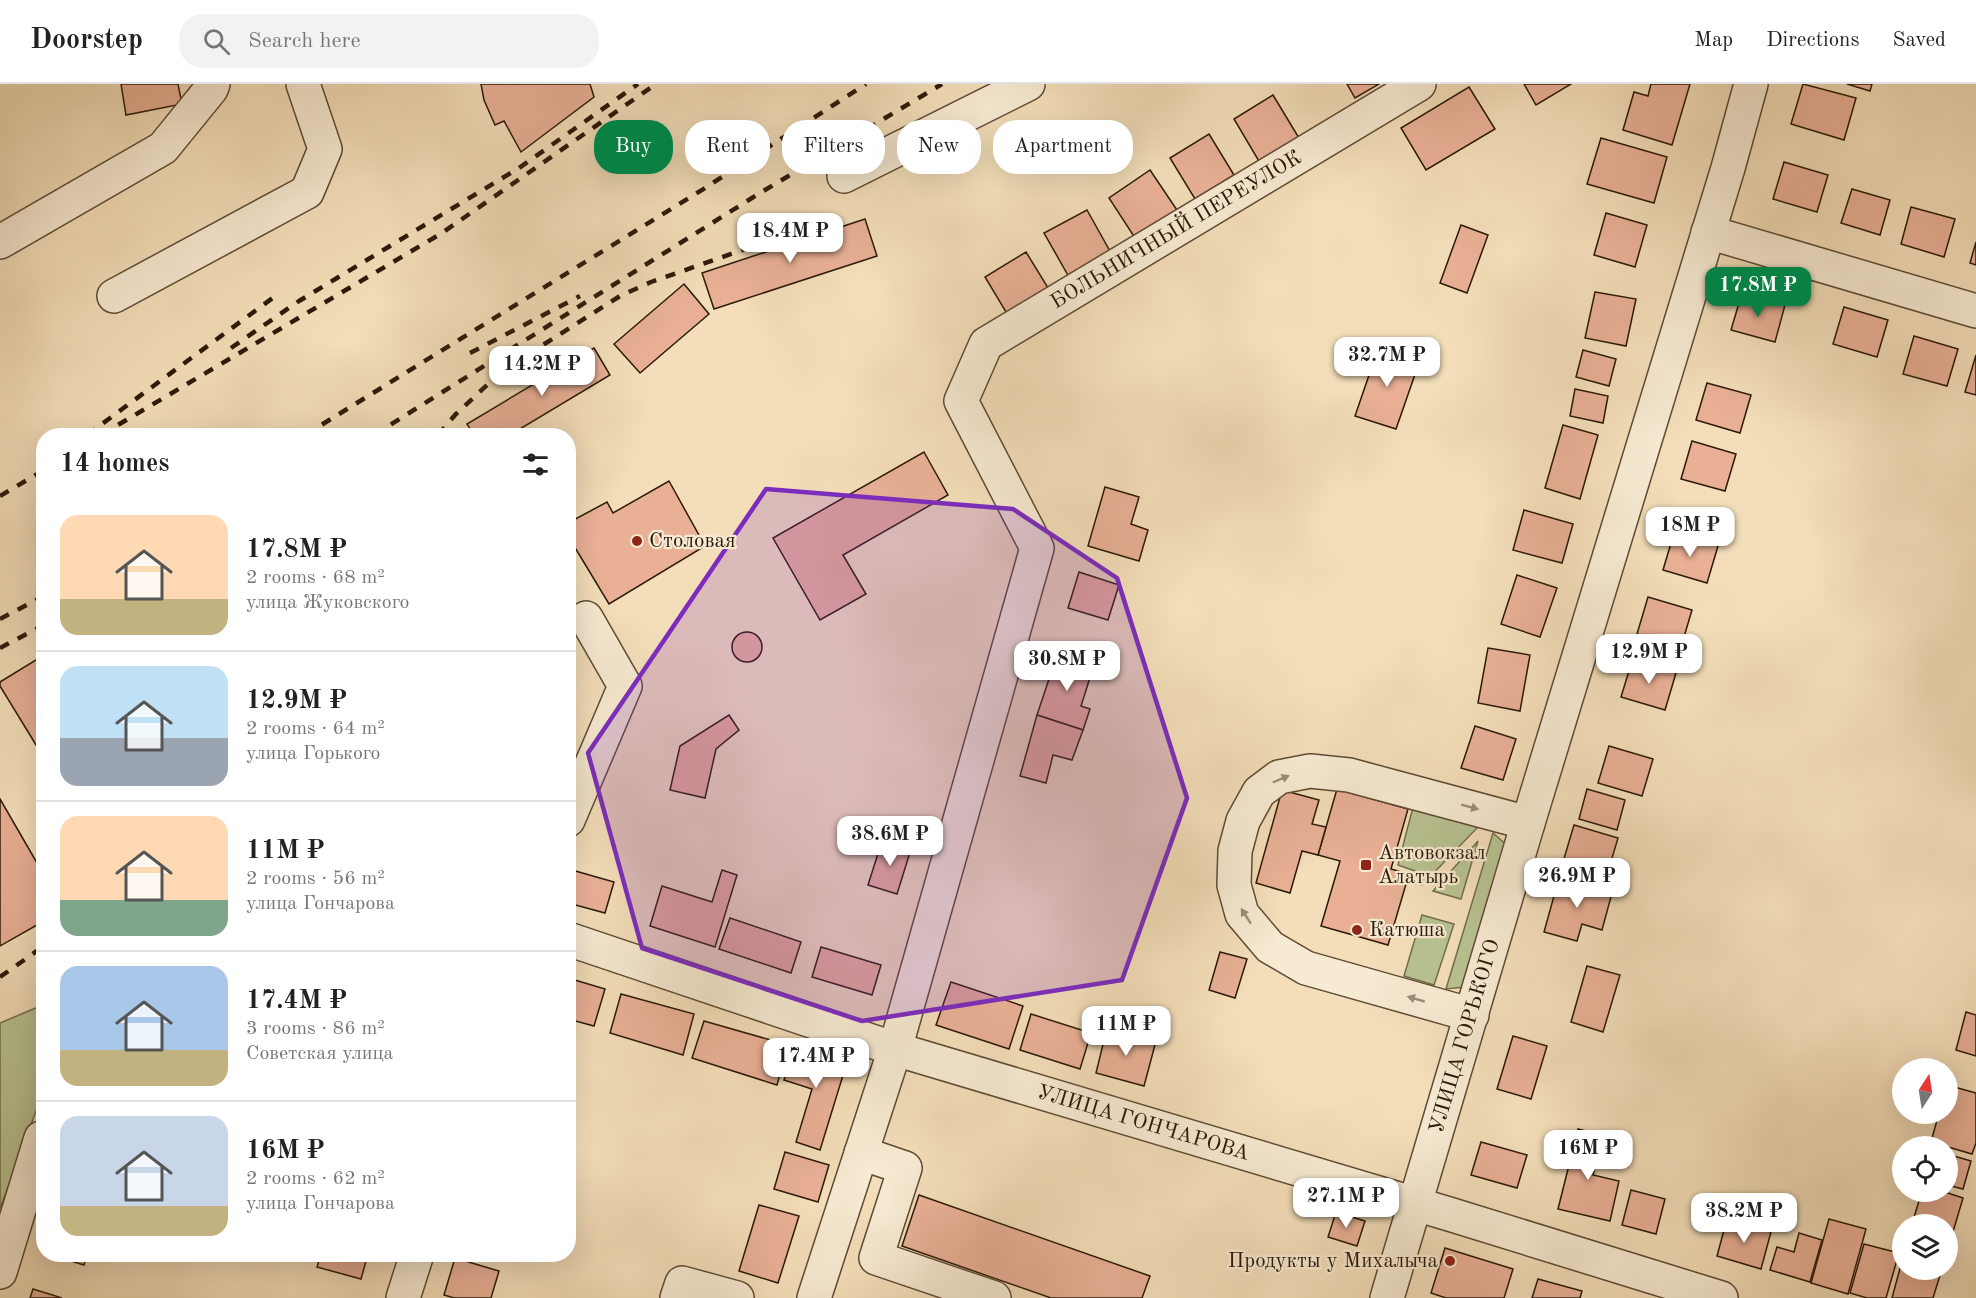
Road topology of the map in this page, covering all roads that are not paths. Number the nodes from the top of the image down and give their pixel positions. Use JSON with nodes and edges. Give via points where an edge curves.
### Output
{"nodes":[{"id":1,"x":213,"y":84,"type":"edge"},
{"id":2,"x":303,"y":84,"type":"edge"},
{"id":3,"x":1028,"y":84,"type":"edge"},
{"id":4,"x":1419,"y":84,"type":"edge"},
{"id":5,"x":1751,"y":84,"type":"edge"},
{"id":6,"x":844,"y":176,"type":"dead end"},
{"id":7,"x":1708,"y":232,"type":"junction"},
{"id":8,"x":0,"y":242,"type":"edge"},
{"id":9,"x":114,"y":296,"type":"dead end"},
{"id":10,"x":1976,"y":311,"type":"edge"},
{"id":11,"x":586,"y":618,"type":"dead end"},
{"id":12,"x":576,"y":801,"type":"edge"},
{"id":13,"x":1528,"y":824,"type":"junction"},
{"id":14,"x":576,"y":942,"type":"edge"},
{"id":15,"x":1472,"y":1016,"type":"junction"},
{"id":16,"x":895,"y":1049,"type":"junction"},
{"id":17,"x":861,"y":1153,"type":"junction"},
{"id":18,"x":36,"y":1154,"type":"edge"},
{"id":19,"x":1415,"y":1204,"type":"junction"},
{"id":20,"x":832,"y":1243,"type":"junction"},
{"id":21,"x":876,"y":1258,"type":"junction"},
{"id":22,"x":414,"y":1262,"type":"edge"},
{"id":23,"x":0,"y":1272,"type":"edge"},
{"id":24,"x":403,"y":1298,"type":"edge"},
{"id":25,"x":677,"y":1298,"type":"edge"},
{"id":26,"x":737,"y":1298,"type":"edge"},
{"id":27,"x":814,"y":1298,"type":"edge"},
{"id":28,"x":994,"y":1298,"type":"edge"},
{"id":29,"x":1387,"y":1298,"type":"edge"},
{"id":30,"x":1721,"y":1298,"type":"edge"}],
"edges":[{"from":1,"to":8,"type":"street","via":[[163,148]]},
{"from":2,"to":9,"type":"street","via":[[325,149],[307,192]]},
{"from":3,"to":6,"type":"street"},
{"from":4,"to":16,"type":"street","name":"БОЛЬНИЧНЫЙ ПЕРЕУЛОК","via":[[986,344],[962,401],[1037,548]]},
{"from":5,"to":7,"type":"street","name":"УЛИЦА ГОРЬКОГО"},
{"from":7,"to":10,"type":"street"},
{"from":7,"to":13,"type":"street","name":"УЛИЦА ГОРЬКОГО"},
{"from":11,"to":12,"type":"street","via":[[625,686]]},
{"from":13,"to":15,"type":"street","name":"УЛИЦА ГОРЬКОГО"},
{"from":15,"to":13,"type":"street","one_way":true,"via":[[1306,968],[1270,947],[1242,914],[1234,885],[1235,851],[1243,821],[1259,792],[1279,777],[1310,771],[1349,775]]},
{"from":14,"to":16,"type":"street","name":"УЛИЦА ГОНЧАРОВА"},
{"from":15,"to":19,"type":"street","name":"УЛИЦА ГОРЬКОГО"},
{"from":16,"to":17,"type":"street"},
{"from":16,"to":19,"type":"street","name":"УЛИЦА ГОНЧАРОВА"},
{"from":17,"to":20,"type":"street"},
{"from":17,"to":21,"type":"street","via":[[905,1168]]},
{"from":18,"to":23,"type":"street"},
{"from":19,"to":29,"type":"street","name":"УЛИЦА ГОРЬКОГО"},
{"from":19,"to":30,"type":"street","name":"УЛИЦА ГОНЧАРОВА"},
{"from":20,"to":21,"type":"street"},
{"from":20,"to":27,"type":"street"},
{"from":21,"to":28,"type":"street"},
{"from":22,"to":24,"type":"street"},
{"from":25,"to":26,"type":"street","via":[[682,1283]]}]}
